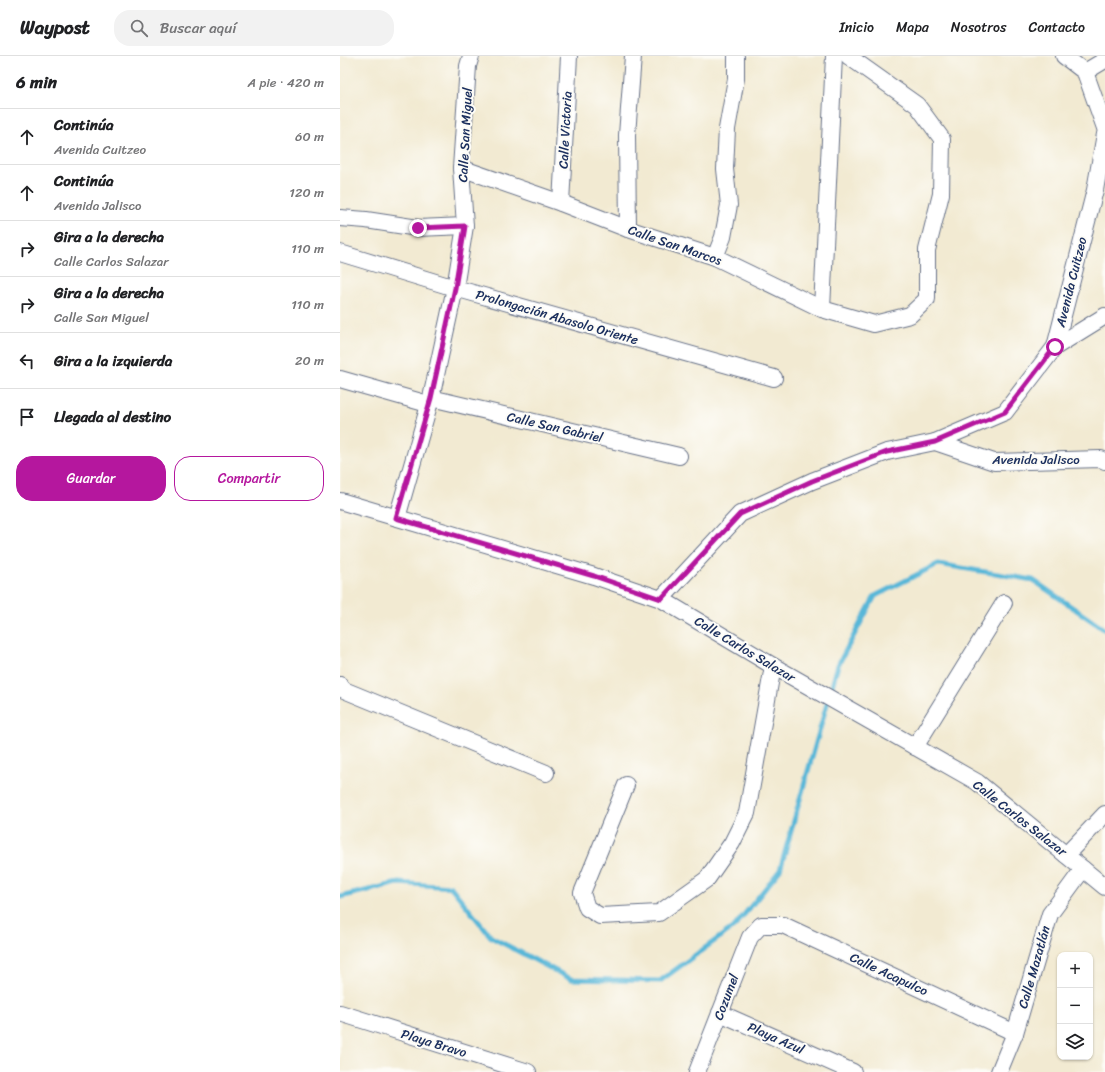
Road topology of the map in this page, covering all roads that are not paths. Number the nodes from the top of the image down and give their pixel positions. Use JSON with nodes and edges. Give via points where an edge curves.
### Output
{"nodes":[{"id":1,"x":471,"y":56,"type":"edge"},
{"id":2,"x":569,"y":56,"type":"edge"},
{"id":3,"x":633,"y":56,"type":"edge"},
{"id":4,"x":736,"y":56,"type":"edge"},
{"id":5,"x":834,"y":56,"type":"edge"},
{"id":6,"x":848,"y":56,"type":"edge"},
{"id":7,"x":1064,"y":56,"type":"edge"},
{"id":8,"x":1105,"y":60,"type":"edge"},
{"id":9,"x":1085,"y":72,"type":"junction"},
{"id":10,"x":1105,"y":128,"type":"edge"},
{"id":11,"x":1105,"y":134,"type":"edge"},
{"id":12,"x":461,"y":168,"type":"junction"},
{"id":13,"x":1100,"y":187,"type":"edge"},
{"id":14,"x":562,"y":203,"type":"junction"},
{"id":15,"x":340,"y":218,"type":"edge"},
{"id":16,"x":465,"y":226,"type":"junction"},
{"id":17,"x":628,"y":229,"type":"junction"},
{"id":18,"x":340,"y":253,"type":"edge"},
{"id":19,"x":715,"y":257,"type":"junction"},
{"id":20,"x":455,"y":288,"type":"junction"},
{"id":21,"x":822,"y":309,"type":"junction"},
{"id":22,"x":1105,"y":316,"type":"edge"},
{"id":23,"x":1055,"y":347,"type":"junction"},
{"id":24,"x":774,"y":378,"type":"dead end"},
{"id":25,"x":340,"y":379,"type":"edge"},
{"id":26,"x":429,"y":401,"type":"junction"},
{"id":27,"x":935,"y":442,"type":"junction"},
{"id":28,"x":679,"y":456,"type":"dead end"},
{"id":29,"x":1104,"y":459,"type":"edge"},
{"id":30,"x":340,"y":501,"type":"edge"},
{"id":31,"x":396,"y":518,"type":"junction"},
{"id":32,"x":661,"y":599,"type":"junction"},
{"id":33,"x":1004,"y":603,"type":"dead end"},
{"id":34,"x":773,"y":666,"type":"junction"},
{"id":35,"x":340,"y":685,"type":"edge"},
{"id":36,"x":915,"y":747,"type":"junction"},
{"id":37,"x":546,"y":773,"type":"dead end"},
{"id":38,"x":626,"y":785,"type":"dead end"},
{"id":39,"x":1105,"y":814,"type":"edge"},
{"id":40,"x":1066,"y":855,"type":"junction"},
{"id":41,"x":1083,"y":869,"type":"junction"},
{"id":42,"x":1105,"y":887,"type":"edge"},
{"id":43,"x":761,"y":925,"type":"joint"},
{"id":44,"x":340,"y":1013,"type":"edge"},
{"id":45,"x":720,"y":1013,"type":"junction"},
{"id":46,"x":1015,"y":1033,"type":"junction"},
{"id":47,"x":528,"y":1072,"type":"edge"},
{"id":48,"x":697,"y":1072,"type":"edge"},
{"id":49,"x":853,"y":1072,"type":"edge"},
{"id":50,"x":999,"y":1072,"type":"edge"}],
"edges":[{"from":1,"to":12,"type":"street","name":"Calle San Miguel","via":[[468,66]]},
{"from":2,"to":14,"type":"street","name":"Calle Victoria"},
{"from":3,"to":17,"type":"street","via":[[627,135]]},
{"from":4,"to":19,"type":"street","via":[[736,79],[726,136],[725,169],[729,205],[723,237]]},
{"from":5,"to":21,"type":"street"},
{"from":6,"to":21,"type":"street","name":"Calle San Marcos","via":[[917,105],[942,139],[940,194],[927,250],[927,299],[910,315],[874,324]]},
{"from":7,"to":9,"type":"street"},
{"from":8,"to":9,"type":"street"},
{"from":9,"to":10,"type":"street"},
{"from":11,"to":13,"type":"street","name":"Avenida Cuitzeo"},
{"from":12,"to":14,"type":"street","name":"Calle San Marcos"},
{"from":12,"to":16,"type":"street","name":"Calle San Miguel"},
{"from":13,"to":23,"type":"street","name":"Avenida Cuitzeo"},
{"from":14,"to":17,"type":"street","name":"Calle San Marcos"},
{"from":15,"to":16,"type":"street","via":[[418,228]]},
{"from":16,"to":20,"type":"street","name":"Calle San Miguel"},
{"from":17,"to":19,"type":"street","name":"Calle San Marcos"},
{"from":18,"to":20,"type":"street","name":"Prolongación Abasolo Oriente"},
{"from":19,"to":21,"type":"street","name":"Calle San Marcos"},
{"from":20,"to":24,"type":"street","name":"Prolongación Abasolo Oriente"},
{"from":20,"to":26,"type":"street","name":"Calle San Miguel"},
{"from":22,"to":23,"type":"street"},
{"from":23,"to":27,"type":"street","name":"Avenida Cuitzeo","via":[[1005,412]]},
{"from":25,"to":26,"type":"street","name":"Calle San Gabriel"},
{"from":26,"to":28,"type":"street","name":"Calle San Gabriel"},
{"from":26,"to":31,"type":"street","name":"Calle San Miguel"},
{"from":27,"to":29,"type":"street","name":"Avenida Jalisco","via":[[994,462]]},
{"from":27,"to":32,"type":"street","via":[[887,452],[812,481],[740,514]]},
{"from":30,"to":31,"type":"street","name":"Calle Carlos Salazar"},
{"from":31,"to":32,"type":"street","name":"Calle Carlos Salazar","via":[[594,576]]},
{"from":32,"to":34,"type":"street","name":"Calle Carlos Salazar"},
{"from":33,"to":36,"type":"street"},
{"from":34,"to":36,"type":"street","name":"Calle Carlos Salazar"},
{"from":34,"to":38,"type":"street","via":[[747,813],[724,855],[707,879],[659,913],[600,916],[587,908],[582,894]]},
{"from":35,"to":37,"type":"street","via":[[344,690]]},
{"from":36,"to":40,"type":"street","name":"Calle Carlos Salazar","via":[[977,782]]},
{"from":39,"to":40,"type":"street"},
{"from":40,"to":41,"type":"street","name":"Calle Carlos Salazar"},
{"from":41,"to":42,"type":"street","name":"Calle Carlos Salazar"},
{"from":41,"to":46,"type":"street","name":"Calle Mazatlán","via":[[1050,914]]},
{"from":43,"to":45,"type":"street","name":"Cozumel","via":[[750,937]]},
{"from":43,"to":46,"type":"street","name":"Calle Acapulco","via":[[783,925]]},
{"from":44,"to":47,"type":"street","name":"Playa Bravo"},
{"from":45,"to":48,"type":"street","name":"Cozumel"},
{"from":45,"to":49,"type":"street","name":"Playa Azul"},
{"from":46,"to":50,"type":"street","name":"Calle Mazatlán"}]}
